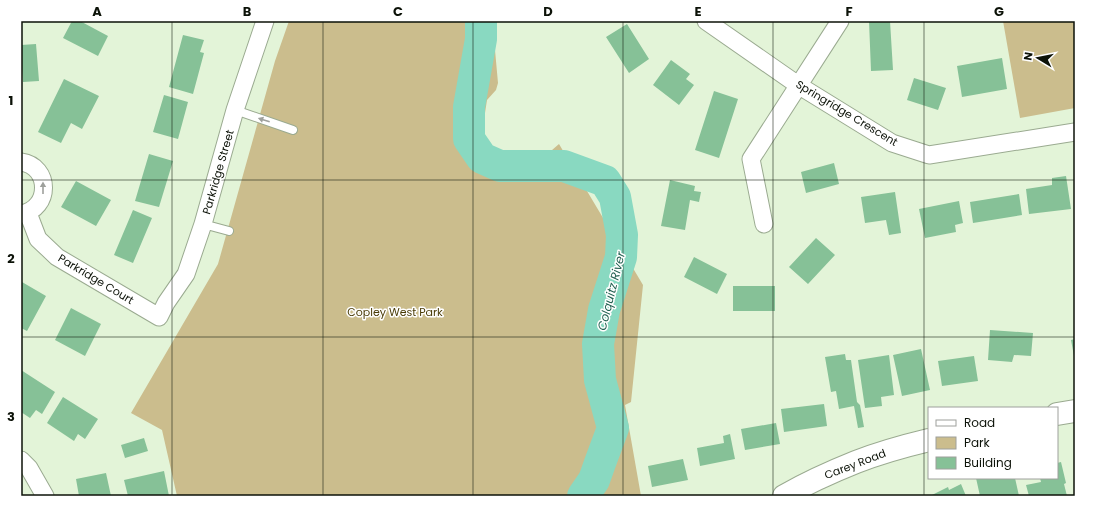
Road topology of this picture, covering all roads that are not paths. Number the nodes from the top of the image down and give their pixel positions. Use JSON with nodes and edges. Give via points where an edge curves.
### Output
{"nodes":[{"id":1,"x":265,"y":21,"type":"edge"},
{"id":2,"x":706,"y":21,"type":"edge"},
{"id":3,"x":840,"y":21,"type":"edge"},
{"id":4,"x":798,"y":85,"type":"junction"},
{"id":5,"x":235,"y":110,"type":"junction"},
{"id":6,"x":293,"y":130,"type":"dead end"},
{"id":7,"x":1075,"y":132,"type":"edge"},
{"id":8,"x":21,"y":162,"type":"edge"},
{"id":9,"x":24,"y":214,"type":"edge"},
{"id":10,"x":203,"y":224,"type":"junction"},
{"id":11,"x":764,"y":224,"type":"dead end"},
{"id":12,"x":229,"y":231,"type":"dead end"},
{"id":13,"x":159,"y":317,"type":"joint"},
{"id":14,"x":1075,"y":411,"type":"edge"},
{"id":15,"x":1058,"y":414,"type":"edge"},
{"id":16,"x":928,"y":440,"type":"edge"},
{"id":17,"x":21,"y":460,"type":"edge"},
{"id":18,"x":45,"y":496,"type":"edge"},
{"id":19,"x":784,"y":496,"type":"edge"}],
"edges":[{"from":1,"to":5,"type":"street","name":"Parkridge Street"},
{"from":2,"to":4,"type":"street","name":"Springridge Crescent"},
{"from":3,"to":4,"type":"street"},
{"from":4,"to":7,"type":"street","name":"Springridge Crescent","via":[[892,143],[929,154]]},
{"from":4,"to":11,"type":"street","via":[[751,159]]},
{"from":6,"to":5,"type":"lane","one_way":true},
{"from":5,"to":10,"type":"street","name":"Parkridge Street"},
{"from":9,"to":8,"type":"street","name":"Parkridge Court","one_way":true,"via":[[36,207],[42,197],[44,186],[41,176],[34,167]]},
{"from":9,"to":13,"type":"street","name":"Parkridge Court","via":[[38,239],[57,257]]},
{"from":10,"to":12,"type":"lane"},
{"from":10,"to":13,"type":"street","name":"Parkridge Street","via":[[186,274]]},
{"from":14,"to":15,"type":"street"},
{"from":16,"to":19,"type":"street","name":"Carey Road","via":[[856,462]]},
{"from":17,"to":18,"type":"street","via":[[29,468]]}]}
